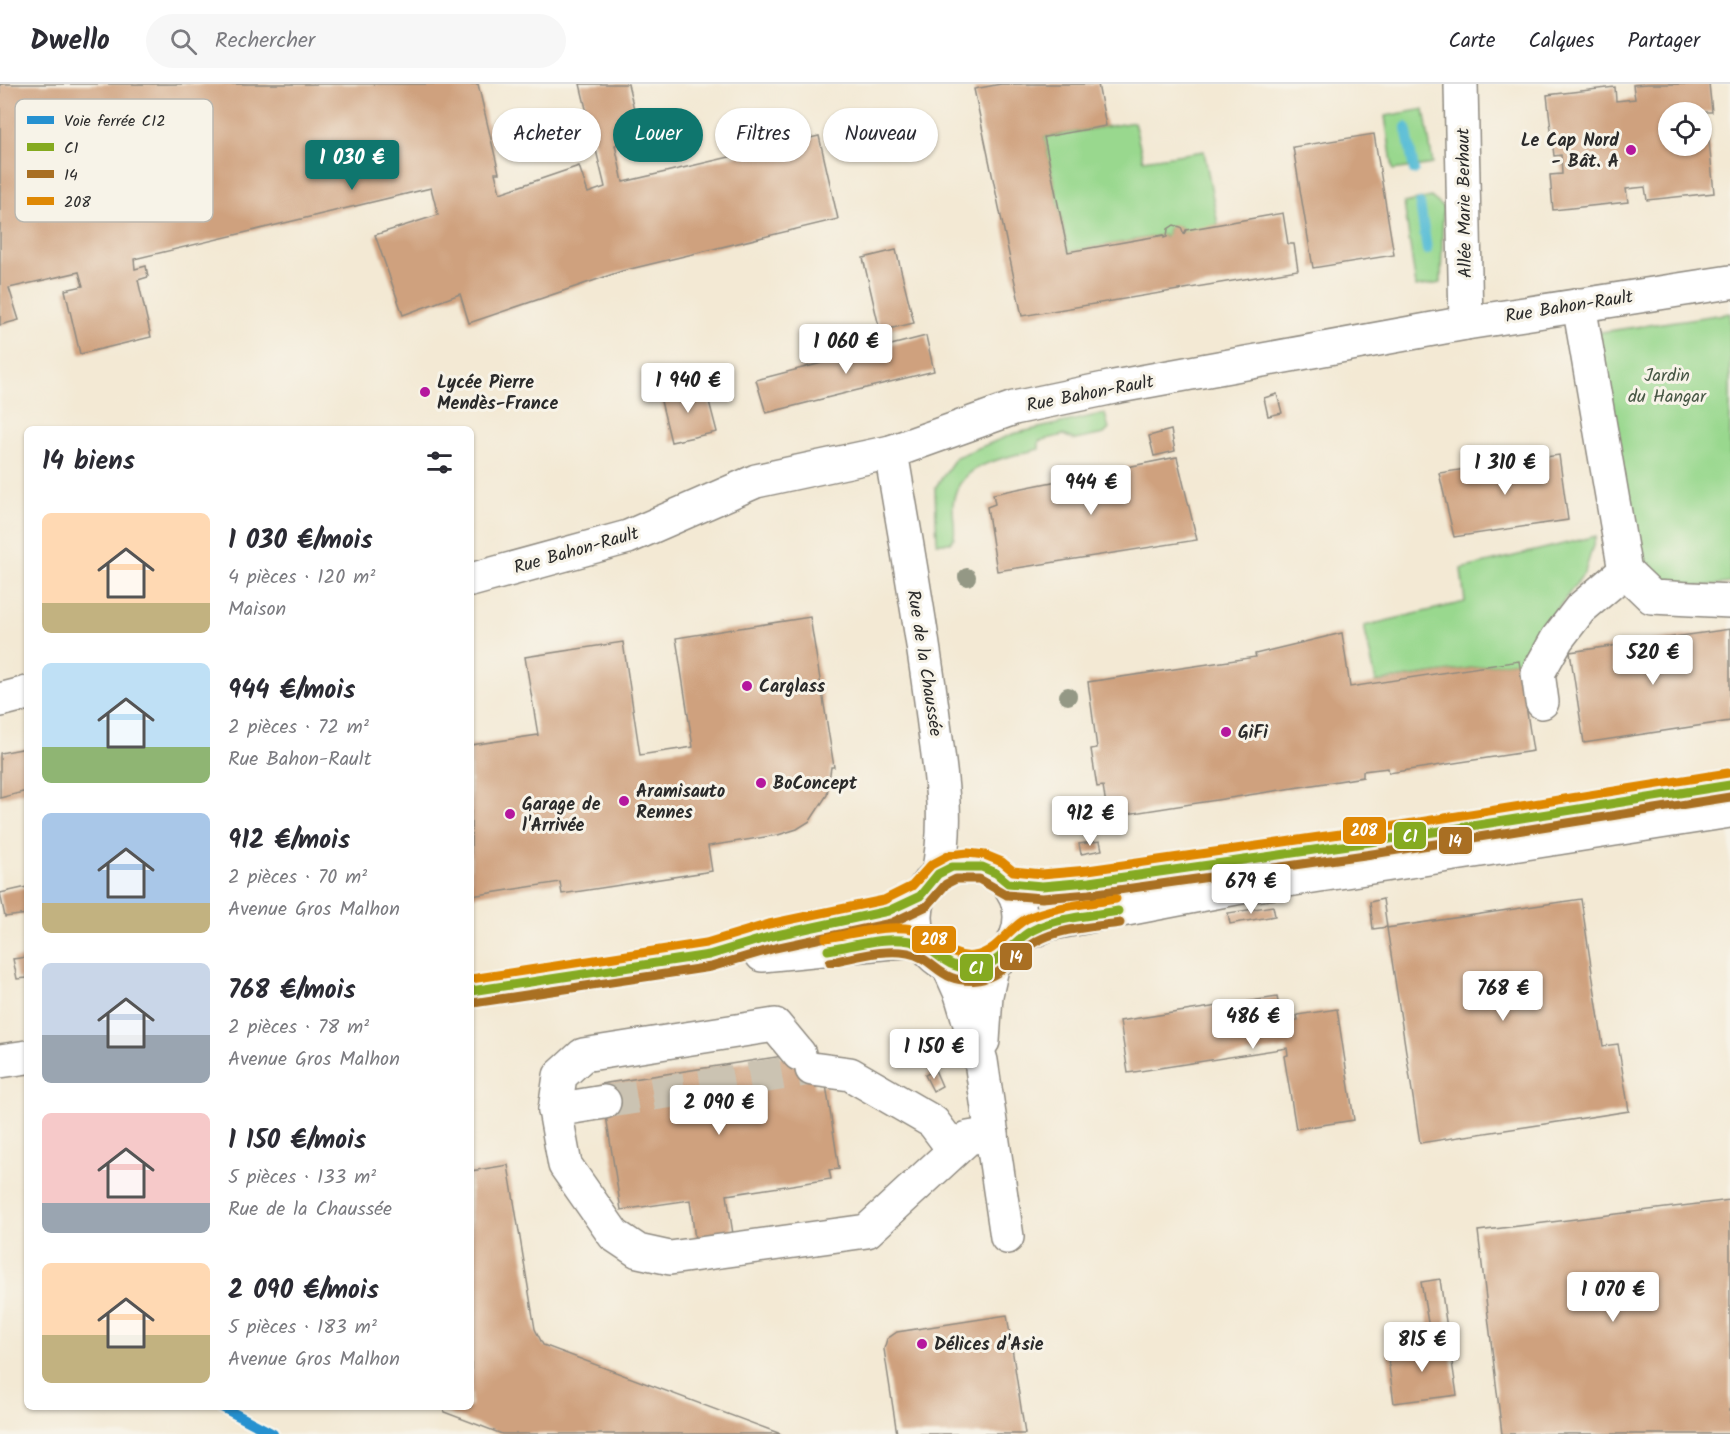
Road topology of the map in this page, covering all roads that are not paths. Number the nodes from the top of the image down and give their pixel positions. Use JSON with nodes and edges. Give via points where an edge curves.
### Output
{"nodes":[{"id":1,"x":1461,"y":84,"type":"edge"},
{"id":2,"x":1730,"y":282,"type":"edge"},
{"id":3,"x":1579,"y":305,"type":"junction"},
{"id":4,"x":1466,"y":322,"type":"junction"},
{"id":5,"x":891,"y":452,"type":"junction"},
{"id":6,"x":1625,"y":571,"type":"junction"},
{"id":7,"x":474,"y":579,"type":"edge"},
{"id":8,"x":1730,"y":601,"type":"edge"},
{"id":9,"x":24,"y":694,"type":"edge"},
{"id":10,"x":0,"y":700,"type":"edge"},
{"id":11,"x":1542,"y":702,"type":"dead end"},
{"id":12,"x":1730,"y":785,"type":"edge"},
{"id":13,"x":1730,"y":811,"type":"edge"},
{"id":14,"x":1008,"y":884,"type":"junction"},
{"id":15,"x":929,"y":885,"type":"junction"},
{"id":16,"x":1015,"y":939,"type":"junction"},
{"id":17,"x":709,"y":955,"type":"junction"},
{"id":18,"x":936,"y":956,"type":"junction"},
{"id":19,"x":993,"y":963,"type":"junction"},
{"id":20,"x":474,"y":991,"type":"edge"},
{"id":21,"x":24,"y":1057,"type":"edge"},
{"id":22,"x":0,"y":1061,"type":"edge"},
{"id":23,"x":981,"y":1061,"type":"junction"},
{"id":24,"x":604,"y":1101,"type":"tunnel mouth"},
{"id":25,"x":555,"y":1110,"type":"junction"},
{"id":26,"x":992,"y":1134,"type":"junction"},
{"id":27,"x":954,"y":1150,"type":"junction"},
{"id":28,"x":1007,"y":1237,"type":"dead end"}],
"edges":[{"from":1,"to":4,"type":"main road","name":"Allée Marie Berhaut"},
{"from":2,"to":3,"type":"main road","name":"Rue Bahon-Rault"},
{"from":3,"to":4,"type":"main road","name":"Rue Bahon-Rault"},
{"from":3,"to":6,"type":"main road"},
{"from":4,"to":5,"type":"main road","name":"Rue Bahon-Rault","via":[[1014,408]]},
{"from":5,"to":7,"type":"main road","name":"Rue Bahon-Rault","via":[[756,481],[628,537]]},
{"from":5,"to":15,"type":"main road","name":"Rue de la Chaussée","via":[[930,678],[944,792],[943,842]]},
{"from":6,"to":8,"type":"main road","via":[[1652,597]]},
{"from":6,"to":11,"type":"main road","via":[[1580,609],[1557,639],[1538,673]]},
{"from":9,"to":10,"type":"main road"},
{"from":12,"to":14,"type":"main road","via":[[1089,882]]},
{"from":13,"to":16,"type":"main road","via":[[1236,888],[1048,924]]},
{"from":14,"to":15,"type":"main road","via":[[996,873],[967,865],[952,867]]},
{"from":14,"to":16,"type":"main road","via":[[1020,910]]},
{"from":15,"to":17,"type":"main road","via":[[888,911],[772,936]]},
{"from":15,"to":18,"type":"main road","via":[[916,921]]},
{"from":16,"to":19,"type":"main road"},
{"from":17,"to":18,"type":"main road","via":[[772,955],[910,941]]},
{"from":17,"to":20,"type":"main road"},
{"from":18,"to":19,"type":"main road","via":[[978,968]]},
{"from":18,"to":23,"type":"main road","via":[[961,994]]},
{"from":19,"to":23,"type":"main road","via":[[986,995]]},
{"from":21,"to":22,"type":"main road"},
{"from":23,"to":26,"type":"main road"},
{"from":24,"to":25,"type":"main road"},
{"from":25,"to":27,"type":"main road","via":[[560,1076],[583,1055],[775,1024],[806,1061],[850,1074],[933,1122]]},
{"from":25,"to":27,"type":"main road","via":[[565,1165],[614,1235],[638,1251],[670,1258],[867,1231]]},
{"from":26,"to":27,"type":"main road","via":[[968,1138]]},
{"from":26,"to":28,"type":"main road"}]}
